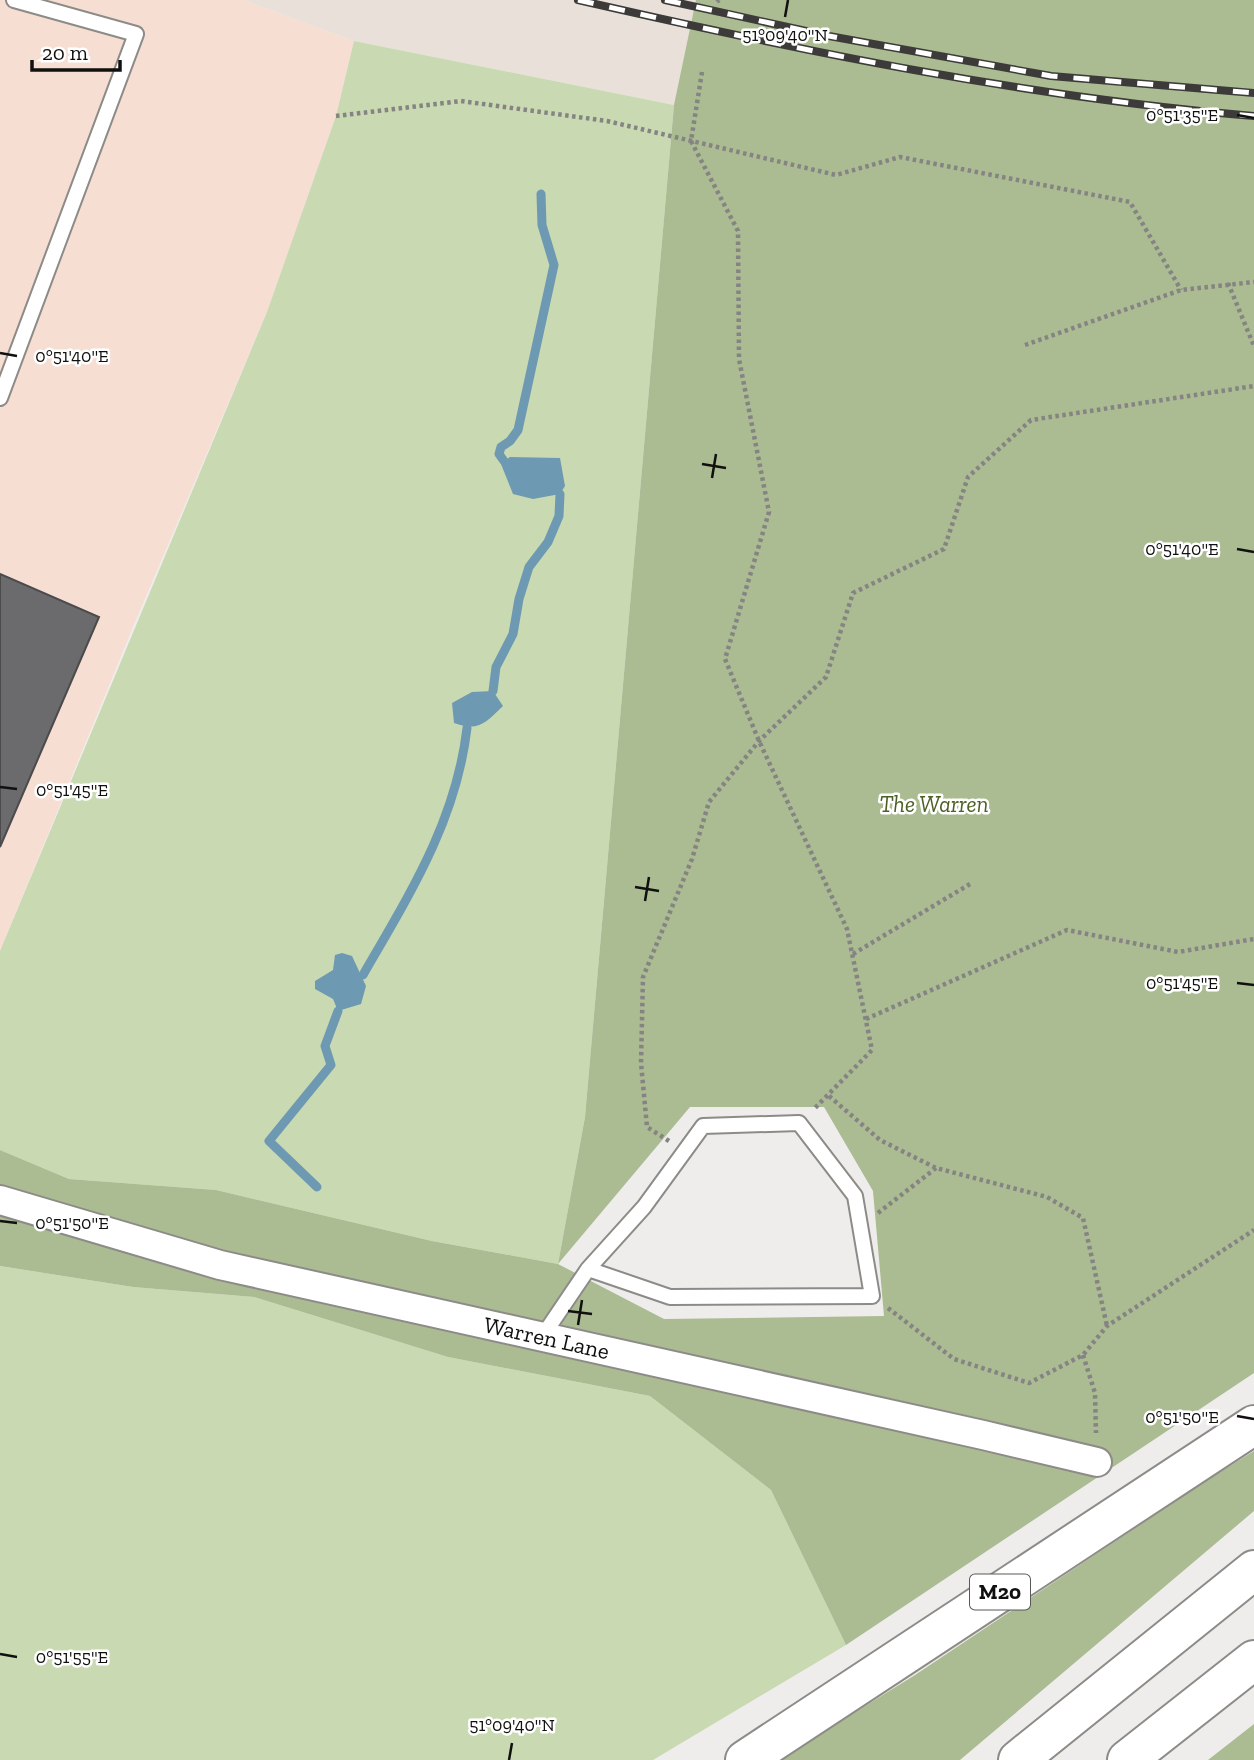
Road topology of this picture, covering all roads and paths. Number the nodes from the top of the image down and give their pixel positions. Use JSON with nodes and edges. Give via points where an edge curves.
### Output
{"nodes":[{"id":1,"x":14,"y":0,"type":"edge"},
{"id":2,"x":702,"y":72,"type":"dead end"},
{"id":3,"x":336,"y":116,"type":"dead end"},
{"id":4,"x":691,"y":141,"type":"junction"},
{"id":5,"x":1254,"y":282,"type":"edge"},
{"id":6,"x":1228,"y":283,"type":"junction"},
{"id":7,"x":1181,"y":290,"type":"junction"},
{"id":8,"x":1025,"y":345,"type":"dead end"},
{"id":9,"x":1254,"y":346,"type":"edge"},
{"id":10,"x":1254,"y":386,"type":"edge"},
{"id":11,"x":0,"y":398,"type":"edge"},
{"id":12,"x":759,"y":741,"type":"junction"},
{"id":13,"x":971,"y":884,"type":"dead end"},
{"id":14,"x":1254,"y":939,"type":"edge"},
{"id":15,"x":853,"y":954,"type":"junction"},
{"id":16,"x":866,"y":1019,"type":"junction"},
{"id":17,"x":829,"y":1096,"type":"junction"},
{"id":18,"x":799,"y":1123,"type":"junction"},
{"id":19,"x":684,"y":1151,"type":"junction"},
{"id":20,"x":936,"y":1168,"type":"junction"},
{"id":21,"x":0,"y":1200,"type":"edge"},
{"id":22,"x":860,"y":1226,"type":"junction"},
{"id":23,"x":1254,"y":1230,"type":"edge"},
{"id":24,"x":588,"y":1269,"type":"junction"},
{"id":25,"x":873,"y":1296,"type":"junction"},
{"id":26,"x":1107,"y":1326,"type":"junction"},
{"id":27,"x":542,"y":1337,"type":"junction"},
{"id":28,"x":1083,"y":1355,"type":"junction"},
{"id":29,"x":1254,"y":1425,"type":"edge"},
{"id":30,"x":1097,"y":1462,"type":"joint"},
{"id":31,"x":1254,"y":1570,"type":"edge"},
{"id":32,"x":1254,"y":1660,"type":"edge"},
{"id":33,"x":745,"y":1760,"type":"edge"},
{"id":34,"x":1018,"y":1760,"type":"edge"},
{"id":35,"x":1127,"y":1760,"type":"edge"}],
"edges":[{"from":1,"to":11,"type":"lane","via":[[136,34]]},
{"from":2,"to":4,"type":"path"},
{"from":3,"to":4,"type":"path","via":[[461,101],[607,121]]},
{"from":4,"to":7,"type":"path","via":[[836,175],[900,157],[1130,202]]},
{"from":4,"to":12,"type":"path","via":[[738,231],[739,359],[769,512],[725,659]]},
{"from":5,"to":6,"type":"path"},
{"from":6,"to":7,"type":"path"},
{"from":6,"to":9,"type":"path"},
{"from":7,"to":8,"type":"path"},
{"from":10,"to":12,"type":"path","via":[[1031,420],[968,477],[944,549],[853,593],[825,677]]},
{"from":12,"to":15,"type":"path","via":[[847,929]]},
{"from":12,"to":19,"type":"path","via":[[709,802],[692,859],[643,977],[640,1063],[647,1127]]},
{"from":13,"to":15,"type":"path"},
{"from":14,"to":16,"type":"path","via":[[1178,953],[1067,930]]},
{"from":15,"to":16,"type":"path"},
{"from":16,"to":17,"type":"path","via":[[872,1049]]},
{"from":17,"to":18,"type":"path"},
{"from":17,"to":20,"type":"path","via":[[880,1140]]},
{"from":18,"to":19,"type":"lane","via":[[703,1126]]},
{"from":18,"to":22,"type":"lane","via":[[855,1196]]},
{"from":19,"to":24,"type":"lane","via":[[644,1207]]},
{"from":20,"to":22,"type":"path"},
{"from":20,"to":26,"type":"path","via":[[1047,1197],[1083,1218]]},
{"from":21,"to":27,"type":"street","name":"Warren Lane","via":[[220,1265]]},
{"from":22,"to":25,"type":"lane"},
{"from":23,"to":26,"type":"path"},
{"from":24,"to":25,"type":"lane","via":[[670,1297]]},
{"from":24,"to":27,"type":"lane"},
{"from":25,"to":28,"type":"path","via":[[954,1359],[1029,1383]]},
{"from":26,"to":28,"type":"path"},
{"from":27,"to":30,"type":"street","name":"Warren Lane"},
{"from":28,"to":30,"type":"path","via":[[1095,1392]]},
{"from":29,"to":33,"type":"highway","number":"M20"},
{"from":31,"to":34,"type":"highway"},
{"from":32,"to":35,"type":"highway"}]}
